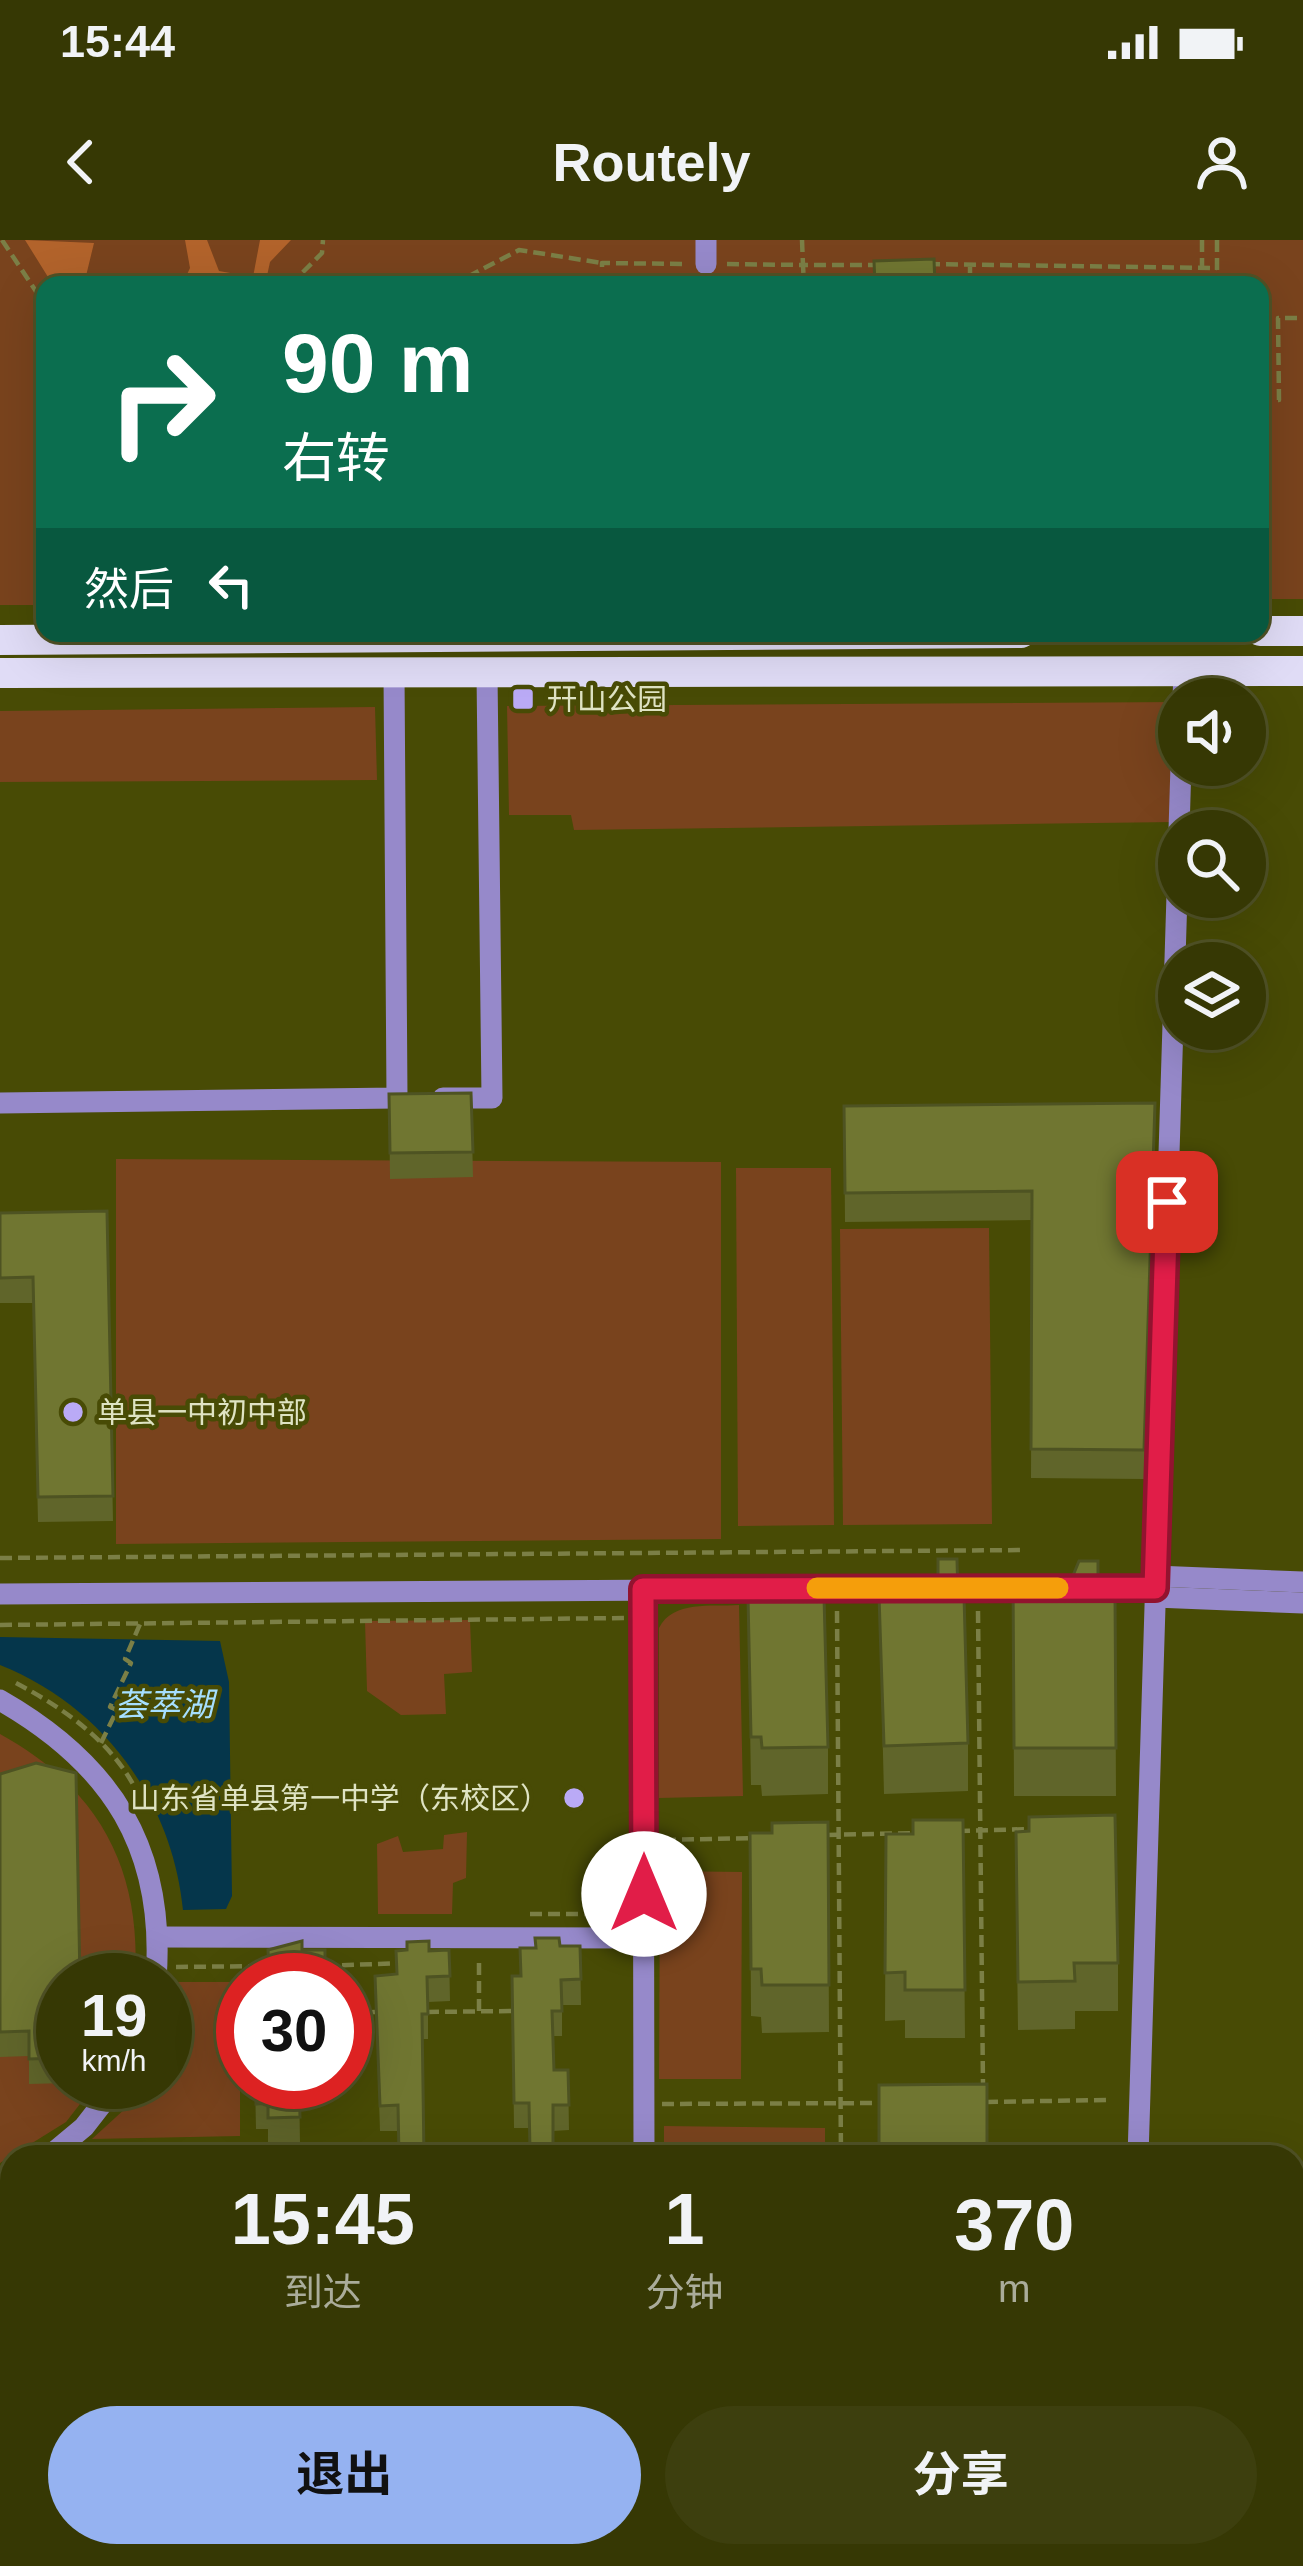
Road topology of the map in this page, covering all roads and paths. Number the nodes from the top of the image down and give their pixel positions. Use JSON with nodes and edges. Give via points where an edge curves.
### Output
{"nodes":[{"id":1,"x":2,"y":240,"type":"edge"},
{"id":2,"x":322,"y":240,"type":"edge"},
{"id":3,"x":514,"y":240,"type":"edge"},
{"id":4,"x":706,"y":240,"type":"edge"},
{"id":5,"x":802,"y":240,"type":"edge"},
{"id":6,"x":1202,"y":240,"type":"edge"},
{"id":7,"x":1216,"y":240,"type":"edge"},
{"id":8,"x":519,"y":250,"type":"junction"},
{"id":9,"x":602,"y":263,"type":"dead end"},
{"id":10,"x":706,"y":264,"type":"dead end"},
{"id":11,"x":922,"y":264,"type":"edge"},
{"id":12,"x":970,"y":264,"type":"junction"},
{"id":13,"x":874,"y":265,"type":"edge"},
{"id":14,"x":1202,"y":268,"type":"junction"},
{"id":15,"x":1217,"y":268,"type":"junction"},
{"id":16,"x":299,"y":276,"type":"edge"},
{"id":17,"x":469,"y":276,"type":"edge"},
{"id":18,"x":970,"y":276,"type":"edge"},
{"id":19,"x":1202,"y":276,"type":"edge"},
{"id":20,"x":1217,"y":276,"type":"edge"},
{"id":21,"x":36,"y":293,"type":"edge"},
{"id":22,"x":1303,"y":319,"type":"edge"},
{"id":23,"x":1269,"y":400,"type":"edge"},
{"id":24,"x":1303,"y":631,"type":"edge"},
{"id":25,"x":1269,"y":632,"type":"edge"},
{"id":26,"x":0,"y":640,"type":"edge"},
{"id":27,"x":36,"y":640,"type":"edge"},
{"id":28,"x":1303,"y":671,"type":"edge"},
{"id":29,"x":0,"y":673,"type":"edge"},
{"id":30,"x":394,"y":673,"type":"junction"},
{"id":31,"x":488,"y":674,"type":"junction"},
{"id":32,"x":1243,"y":678,"type":"edge"},
{"id":33,"x":1158,"y":685,"type":"edge"},
{"id":34,"x":1180,"y":786,"type":"edge"},
{"id":35,"x":382,"y":1099,"type":"junction"},
{"id":36,"x":0,"y":1103,"type":"edge"},
{"id":37,"x":1024,"y":1550,"type":"dead end"},
{"id":38,"x":0,"y":1558,"type":"edge"},
{"id":39,"x":1303,"y":1582,"type":"edge"},
{"id":40,"x":1155,"y":1587,"type":"junction"},
{"id":41,"x":837,"y":1588,"type":"junction"},
{"id":42,"x":978,"y":1588,"type":"junction"},
{"id":43,"x":643,"y":1589,"type":"junction"},
{"id":44,"x":0,"y":1594,"type":"edge"},
{"id":45,"x":1303,"y":1603,"type":"edge"},
{"id":46,"x":625,"y":1618,"type":"dead end"},
{"id":47,"x":140,"y":1623,"type":"junction"},
{"id":48,"x":0,"y":1625,"type":"edge"},
{"id":49,"x":0,"y":1676,"type":"edge"},
{"id":50,"x":0,"y":1700,"type":"edge"},
{"id":51,"x":103,"y":1739,"type":"junction"},
{"id":52,"x":145,"y":1810,"type":"dead end"},
{"id":53,"x":1041,"y":1829,"type":"edge"},
{"id":54,"x":921,"y":1832,"type":"edge"},
{"id":55,"x":945,"y":1832,"type":"edge"},
{"id":56,"x":826,"y":1835,"type":"edge"},
{"id":57,"x":754,"y":1838,"type":"edge"},
{"id":58,"x":659,"y":1840,"type":"dead end"},
{"id":59,"x":517,"y":1914,"type":"dead end"},
{"id":60,"x":625,"y":1914,"type":"dead end"},
{"id":61,"x":159,"y":1937,"type":"junction"},
{"id":62,"x":644,"y":1938,"type":"junction"},
{"id":63,"x":158,"y":1953,"type":"edge"},
{"id":64,"x":500,"y":1960,"type":"dead end"},
{"id":65,"x":411,"y":1963,"type":"edge"},
{"id":66,"x":372,"y":1967,"type":"edge"},
{"id":67,"x":512,"y":2011,"type":"edge"},
{"id":68,"x":372,"y":2012,"type":"edge"},
{"id":69,"x":376,"y":2012,"type":"edge"},
{"id":70,"x":427,"y":2012,"type":"edge"},
{"id":71,"x":479,"y":2012,"type":"junction"},
{"id":72,"x":1107,"y":2100,"type":"dead end"},
{"id":73,"x":889,"y":2103,"type":"edge"},
{"id":74,"x":644,"y":2104,"type":"junction"},
{"id":75,"x":841,"y":2104,"type":"junction"},
{"id":76,"x":98,"y":2109,"type":"edge"},
{"id":77,"x":62,"y":2145,"type":"edge"},
{"id":78,"x":644,"y":2145,"type":"edge"},
{"id":79,"x":841,"y":2145,"type":"edge"},
{"id":80,"x":1138,"y":2145,"type":"edge"}],
"edges":[{"from":1,"to":21,"type":"path"},
{"from":2,"to":16,"type":"path","via":[[322,254]]},
{"from":3,"to":8,"type":"path"},
{"from":4,"to":10,"type":"street"},
{"from":5,"to":13,"type":"path","via":[[803,265]]},
{"from":6,"to":14,"type":"path"},
{"from":7,"to":15,"type":"path"},
{"from":8,"to":9,"type":"path"},
{"from":8,"to":17,"type":"path"},
{"from":11,"to":12,"type":"path"},
{"from":12,"to":14,"type":"path"},
{"from":12,"to":18,"type":"path"},
{"from":14,"to":15,"type":"path"},
{"from":14,"to":19,"type":"path"},
{"from":15,"to":20,"type":"path"},
{"from":22,"to":23,"type":"path","via":[[1278,319],[1279,400]]},
{"from":24,"to":25,"type":"main road"},
{"from":26,"to":27,"type":"main road"},
{"from":28,"to":32,"type":"main road"},
{"from":29,"to":30,"type":"main road"},
{"from":30,"to":31,"type":"main road"},
{"from":30,"to":35,"type":"street","via":[[397,1099]]},
{"from":31,"to":33,"type":"main road"},
{"from":31,"to":35,"type":"street","via":[[492,1098]]},
{"from":34,"to":40,"type":"street"},
{"from":35,"to":36,"type":"street"},
{"from":37,"to":38,"type":"path"},
{"from":39,"to":40,"type":"street"},
{"from":40,"to":42,"type":"street"},
{"from":40,"to":45,"type":"street"},
{"from":40,"to":80,"type":"street"},
{"from":41,"to":42,"type":"street"},
{"from":41,"to":43,"type":"street"},
{"from":41,"to":75,"type":"path"},
{"from":42,"to":72,"type":"path","via":[[983,2102]]},
{"from":43,"to":44,"type":"street"},
{"from":43,"to":62,"type":"street"},
{"from":46,"to":47,"type":"path"},
{"from":47,"to":48,"type":"path"},
{"from":47,"to":51,"type":"path"},
{"from":49,"to":51,"type":"path"},
{"from":50,"to":61,"type":"street","via":[[51,1729],[95,1770],[129,1820],[151,1877]]},
{"from":51,"to":52,"type":"path"},
{"from":53,"to":55,"type":"path"},
{"from":54,"to":56,"type":"path"},
{"from":57,"to":58,"type":"path"},
{"from":59,"to":60,"type":"path"},
{"from":61,"to":62,"type":"street"},
{"from":61,"to":63,"type":"street"},
{"from":62,"to":74,"type":"street"},
{"from":64,"to":71,"type":"path","via":[[479,1960]]},
{"from":65,"to":66,"type":"path"},
{"from":67,"to":71,"type":"path"},
{"from":68,"to":69,"type":"path"},
{"from":70,"to":71,"type":"path"},
{"from":73,"to":75,"type":"path"},
{"from":74,"to":75,"type":"path"},
{"from":74,"to":78,"type":"street"},
{"from":75,"to":79,"type":"path"},
{"from":76,"to":77,"type":"street"}]}
